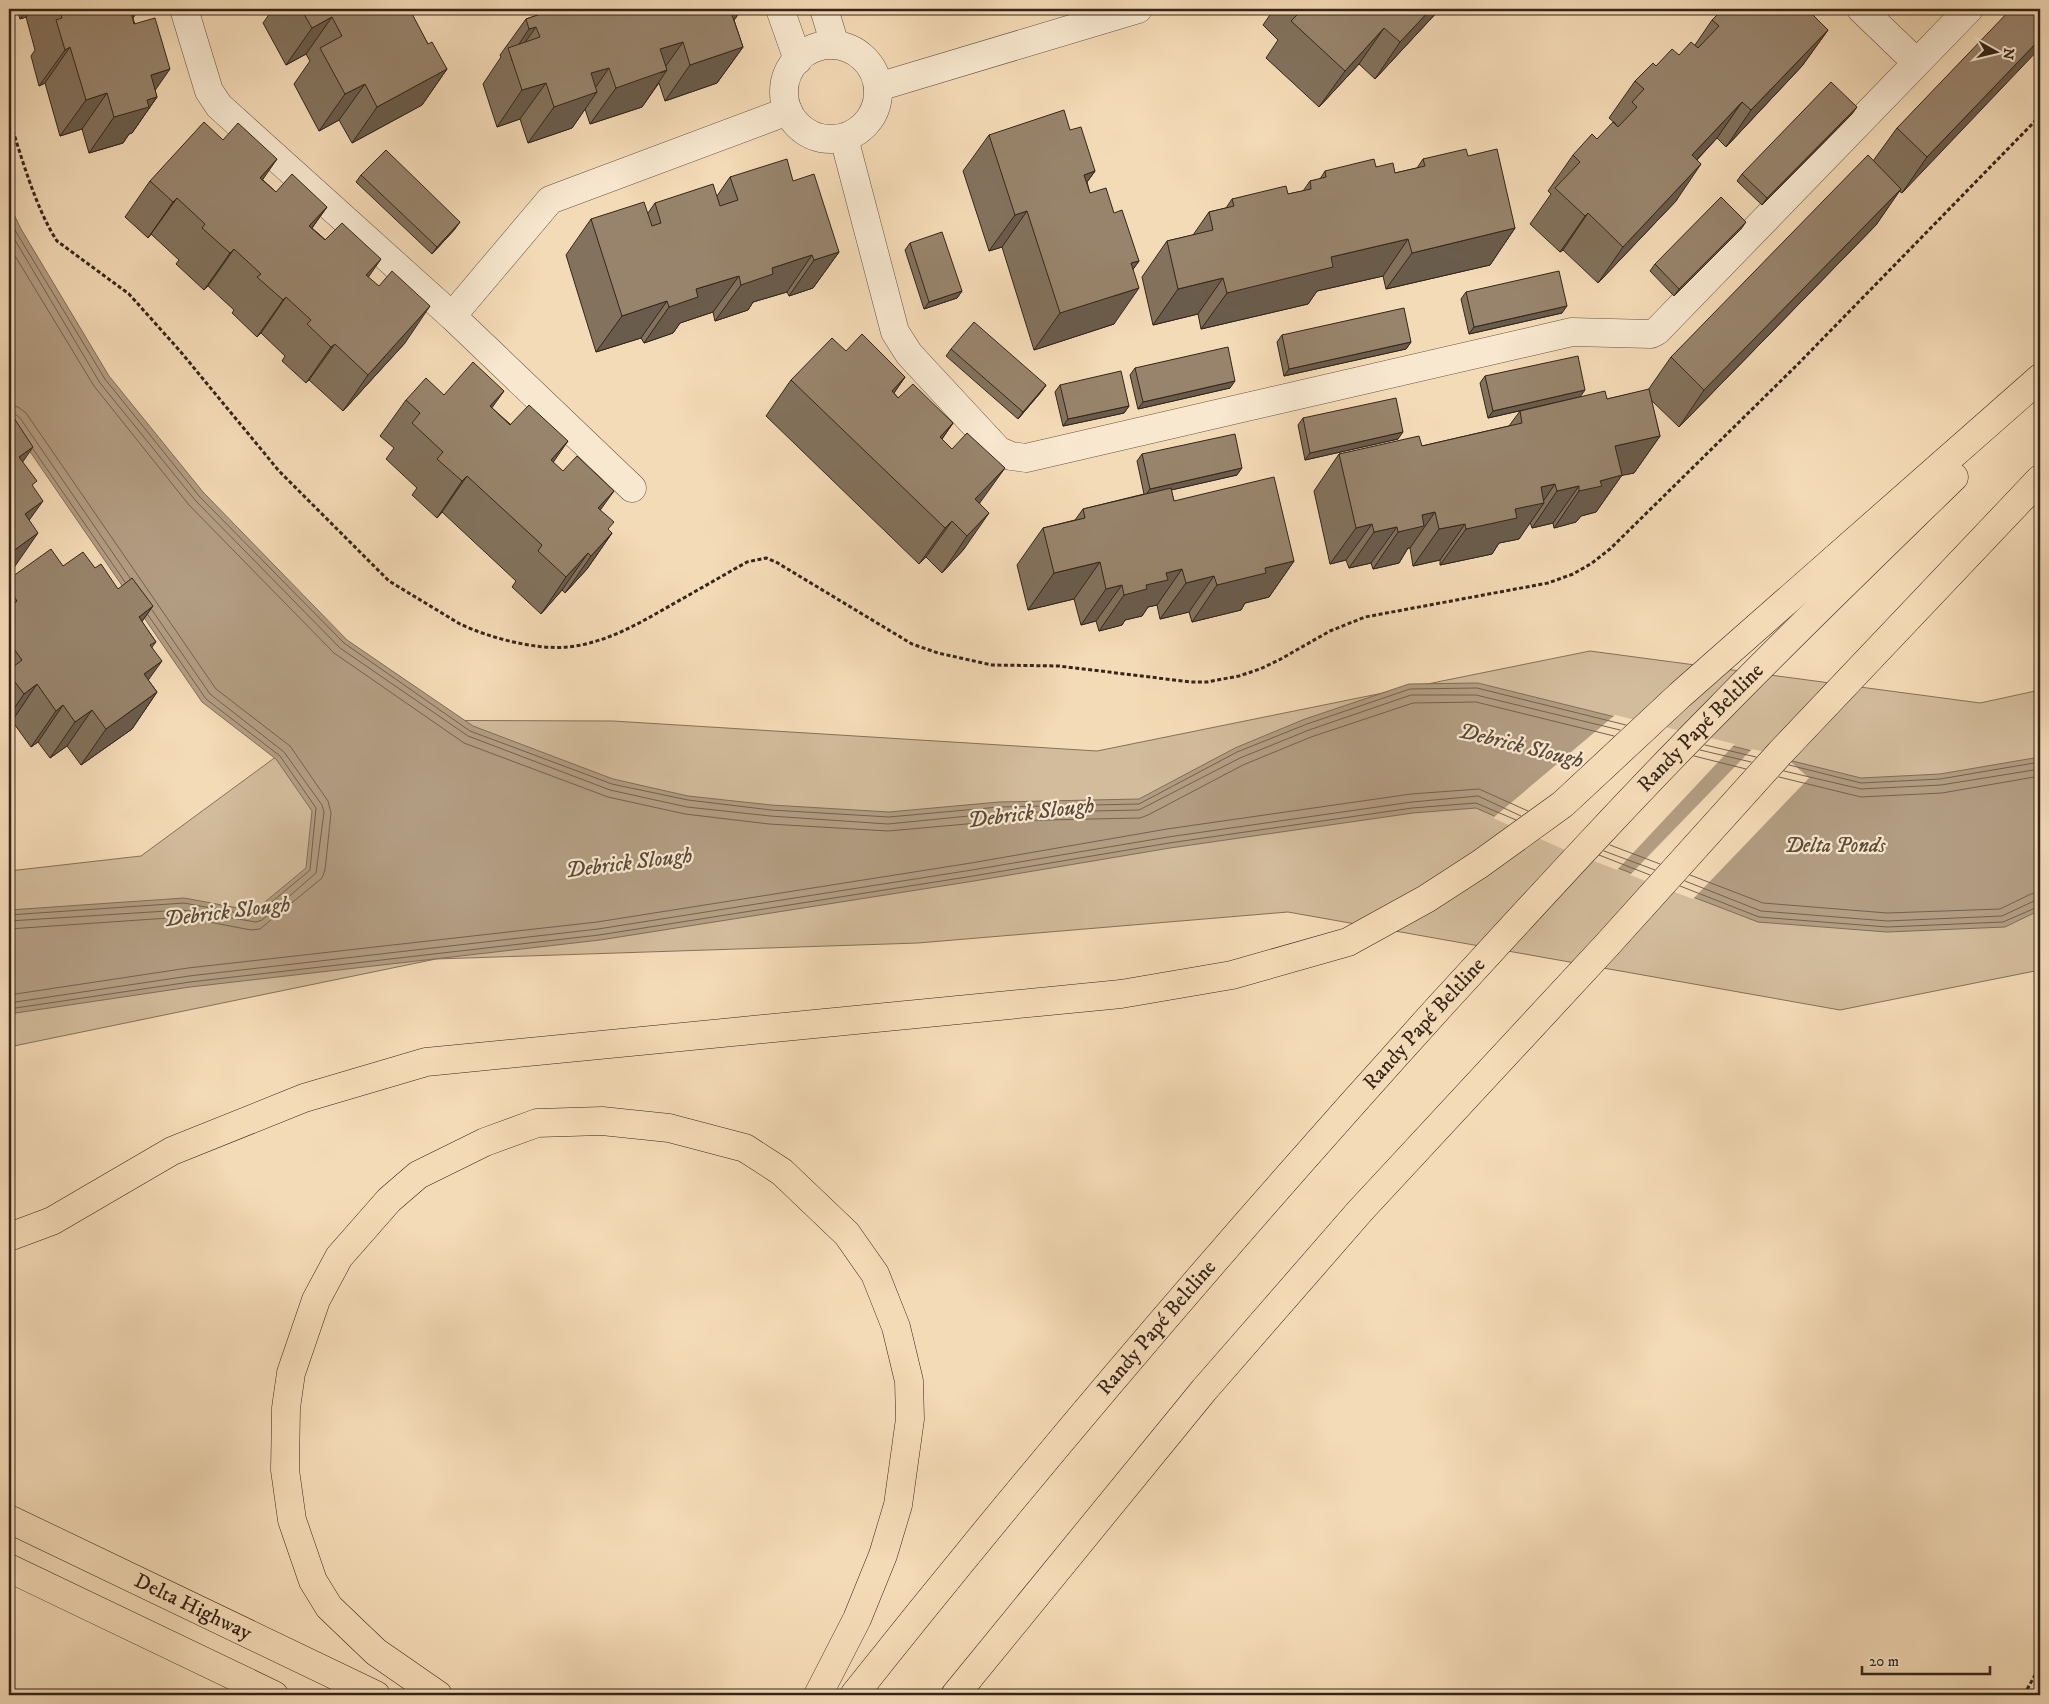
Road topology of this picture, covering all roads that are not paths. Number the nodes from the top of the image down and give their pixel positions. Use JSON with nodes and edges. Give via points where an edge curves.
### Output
{"nodes":[{"id":1,"x":184,"y":9,"type":"edge"},
{"id":2,"x":780,"y":9,"type":"edge"},
{"id":3,"x":824,"y":9,"type":"edge"},
{"id":4,"x":1138,"y":9,"type":"edge"},
{"id":5,"x":1862,"y":9,"type":"edge"},
{"id":6,"x":1969,"y":9,"type":"edge"},
{"id":7,"x":834,"y":45,"type":"junction"},
{"id":8,"x":798,"y":60,"type":"junction"},
{"id":9,"x":1916,"y":62,"type":"junction"},
{"id":10,"x":878,"y":87,"type":"junction"},
{"id":11,"x":788,"y":111,"type":"junction"},
{"id":12,"x":844,"y":138,"type":"junction"},
{"id":13,"x":452,"y":316,"type":"junction"},
{"id":14,"x":2040,"y":378,"type":"edge"},
{"id":15,"x":2040,"y":391,"type":"edge"},
{"id":16,"x":2040,"y":479,"type":"edge"},
{"id":17,"x":632,"y":488,"type":"dead end"},
{"id":18,"x":52,"y":1221,"type":"junction"},
{"id":19,"x":9,"y":1238,"type":"edge"},
{"id":20,"x":9,"y":1259,"type":"edge"},
{"id":21,"x":9,"y":1519,"type":"edge"},
{"id":22,"x":9,"y":1568,"type":"edge"},
{"id":23,"x":274,"y":1695,"type":"edge"},
{"id":24,"x":376,"y":1695,"type":"edge"},
{"id":25,"x":438,"y":1695,"type":"edge"},
{"id":26,"x":818,"y":1695,"type":"edge"},
{"id":27,"x":854,"y":1695,"type":"edge"},
{"id":28,"x":954,"y":1695,"type":"edge"}],
"edges":[{"from":1,"to":13,"type":"lane","via":[[208,91],[219,106]]},
{"from":2,"to":8,"type":"lane"},
{"from":3,"to":7,"type":"lane"},
{"from":4,"to":10,"type":"lane"},
{"from":5,"to":9,"type":"lane"},
{"from":6,"to":9,"type":"lane"},
{"from":7,"to":8,"type":"lane","via":[[821,46]]},
{"from":7,"to":10,"type":"lane","via":[[850,49],[864,58],[874,71]]},
{"from":8,"to":11,"type":"lane","via":[[786,79],[784,95]]},
{"from":9,"to":12,"type":"lane","via":[[1651,334],[1572,332],[1026,458],[999,451],[909,354],[895,332]]},
{"from":10,"to":12,"type":"lane","via":[[877,104],[870,119],[859,131]]},
{"from":11,"to":12,"type":"lane","via":[[810,135],[826,139]]},
{"from":11,"to":13,"type":"lane","via":[[550,200]]},
{"from":13,"to":17,"type":"lane"},
{"from":14,"to":18,"type":"highway","via":[[1680,695],[1563,804],[1504,848],[1426,899],[1348,942],[1232,975],[1121,994],[426,1062],[304,1098],[172,1151]]},
{"from":15,"to":27,"type":"highway","name":"Randy Papé Beltline","via":[[1719,709],[1527,911],[1320,1139],[1112,1380]]},
{"from":16,"to":28,"type":"highway","via":[[1780,752],[1360,1211],[1204,1390]]},
{"from":18,"to":19,"type":"highway"},
{"from":18,"to":20,"type":"highway"},
{"from":21,"to":24,"type":"highway","name":"Delta Highway"},
{"from":22,"to":23,"type":"highway","name":"Delta Highway"},
{"from":25,"to":26,"type":"highway","via":[[376,1652],[329,1606],[312,1581],[292,1520],[285,1470],[286,1408],[291,1373],[316,1300],[339,1258],[389,1200],[418,1175],[485,1142],[537,1123],[602,1121],[670,1128],[745,1148],[782,1172],[847,1234],[875,1274],[896,1327],[909,1381],[910,1419],[898,1505],[883,1555],[857,1619]]}]}
